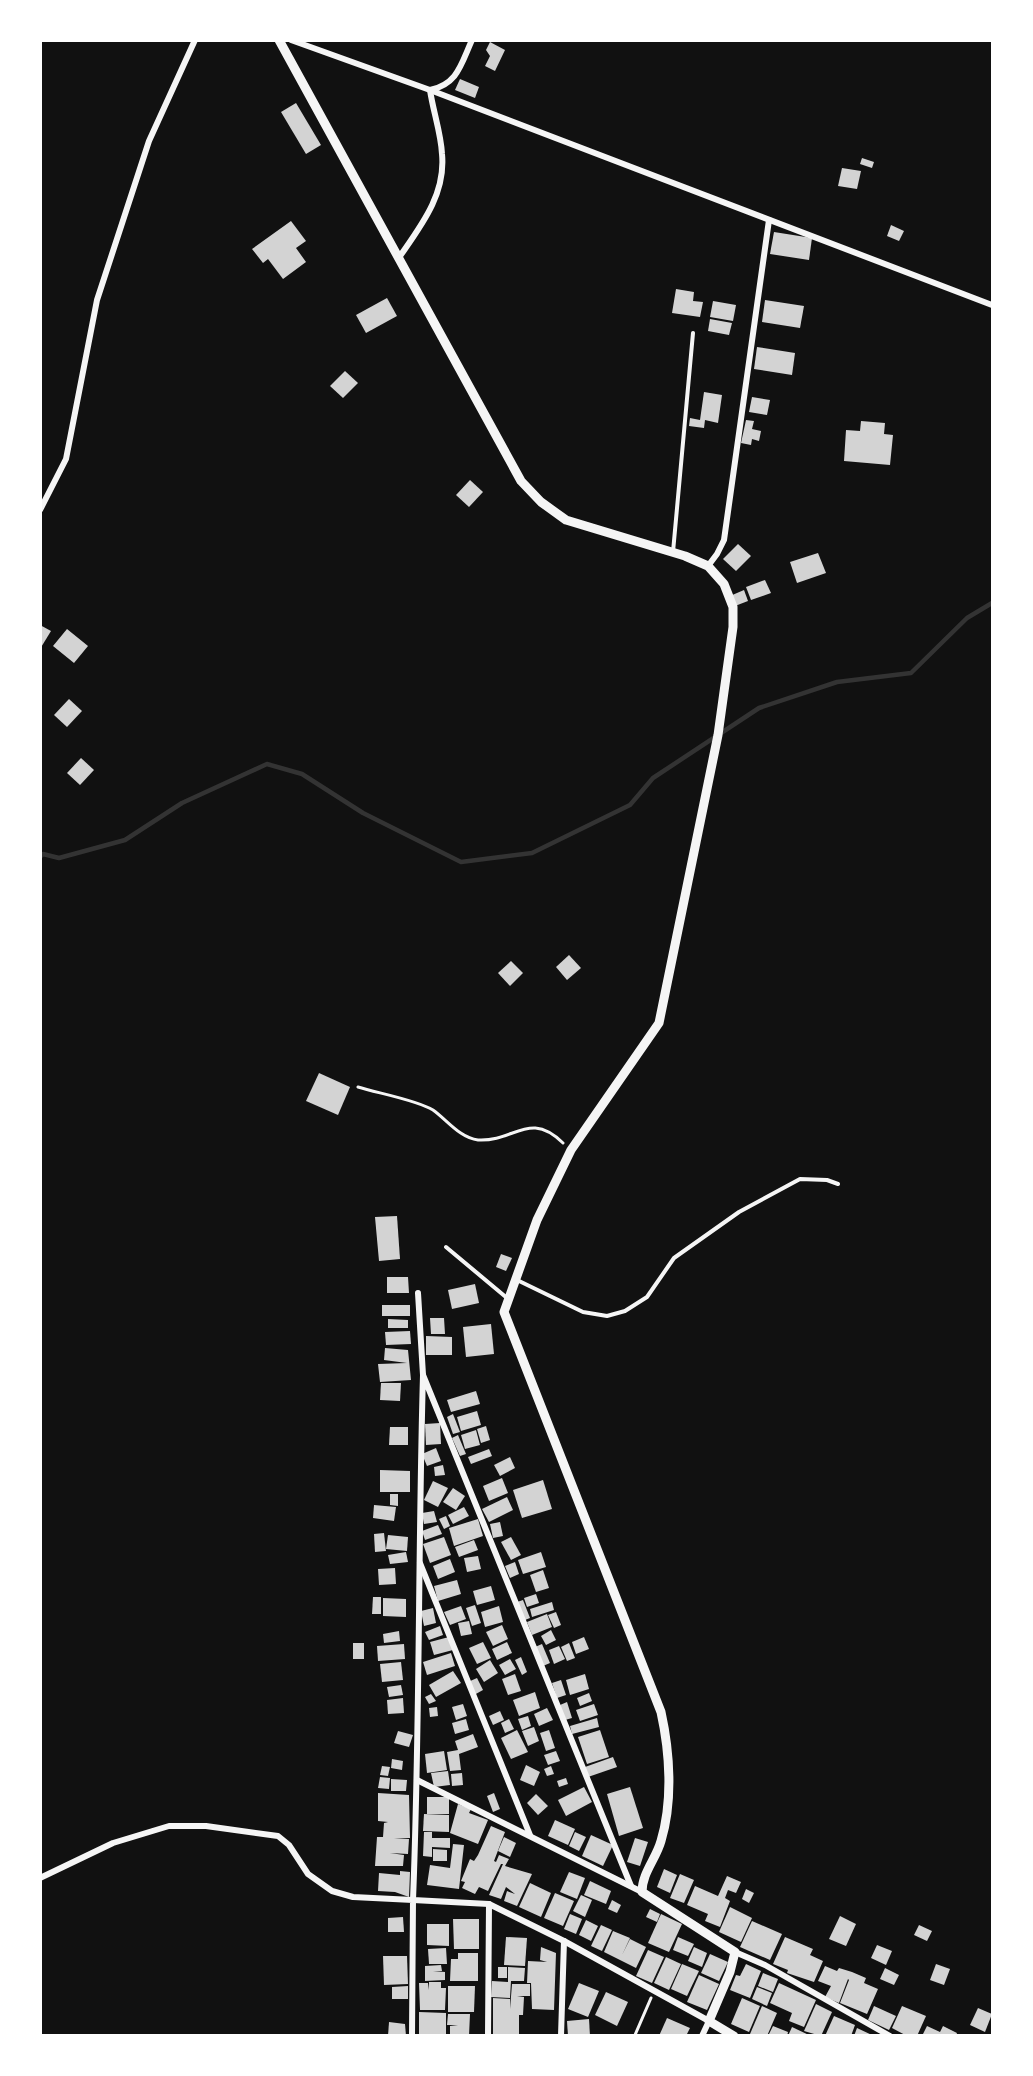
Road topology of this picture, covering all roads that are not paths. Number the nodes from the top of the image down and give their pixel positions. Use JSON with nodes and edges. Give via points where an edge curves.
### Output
{"nodes":[{"id":1,"x":195,"y":40,"type":"edge"},
{"id":2,"x":279,"y":40,"type":"edge"},
{"id":3,"x":291,"y":40,"type":"edge"},
{"id":4,"x":472,"y":40,"type":"edge"},
{"id":5,"x":430,"y":90,"type":"junction"},
{"id":6,"x":769,"y":220,"type":"junction"},
{"id":7,"x":398,"y":259,"type":"junction"},
{"id":8,"x":993,"y":305,"type":"edge"},
{"id":9,"x":693,"y":333,"type":"dead end"},
{"id":10,"x":40,"y":510,"type":"edge"},
{"id":11,"x":673,"y":552,"type":"junction"},
{"id":12,"x":708,"y":566,"type":"junction"},
{"id":13,"x":838,"y":1184,"type":"dead end"},
{"id":14,"x":446,"y":1247,"type":"dead end"},
{"id":15,"x":516,"y":1279,"type":"junction"},
{"id":16,"x":418,"y":1293,"type":"dead end"},
{"id":17,"x":507,"y":1298,"type":"junction"},
{"id":18,"x":423,"y":1375,"type":"junction"},
{"id":19,"x":418,"y":1559,"type":"junction"},
{"id":20,"x":417,"y":1780,"type":"junction"},
{"id":21,"x":530,"y":1835,"type":"junction"},
{"id":22,"x":40,"y":1878,"type":"edge"},
{"id":23,"x":631,"y":1886,"type":"junction"},
{"id":24,"x":642,"y":1892,"type":"junction"},
{"id":25,"x":413,"y":1900,"type":"junction"},
{"id":26,"x":489,"y":1904,"type":"junction"},
{"id":27,"x":564,"y":1941,"type":"junction"},
{"id":28,"x":735,"y":1952,"type":"junction"},
{"id":29,"x":709,"y":2021,"type":"junction"},
{"id":30,"x":412,"y":2036,"type":"edge"},
{"id":31,"x":488,"y":2036,"type":"edge"},
{"id":32,"x":561,"y":2036,"type":"edge"},
{"id":33,"x":702,"y":2036,"type":"edge"},
{"id":34,"x":734,"y":2036,"type":"edge"},
{"id":35,"x":890,"y":2036,"type":"edge"}],
"edges":[{"from":1,"to":10,"type":"street","via":[[148,141],[97,300],[66,459]]},
{"from":2,"to":7,"type":"street"},
{"from":3,"to":5,"type":"street"},
{"from":4,"to":5,"type":"street","via":[[449,84]]},
{"from":5,"to":6,"type":"street"},
{"from":5,"to":7,"type":"street","via":[[442,153],[442,175],[427,218]]},
{"from":6,"to":8,"type":"street"},
{"from":6,"to":12,"type":"street","via":[[723,540]]},
{"from":7,"to":11,"type":"street","via":[[521,481],[566,520]]},
{"from":9,"to":11,"type":"lane"},
{"from":11,"to":12,"type":"street"},
{"from":12,"to":15,"type":"street","via":[[724,584],[733,607],[733,627],[718,735],[661,1014],[653,1032],[571,1150],[537,1220]]},
{"from":13,"to":15,"type":"lane","via":[[800,1179],[739,1212],[674,1258],[647,1297],[625,1311],[607,1316],[583,1312]]},
{"from":14,"to":17,"type":"lane"},
{"from":15,"to":17,"type":"street"},
{"from":16,"to":18,"type":"street"},
{"from":17,"to":24,"type":"street","via":[[504,1312],[661,1712],[667,1740],[668,1816],[660,1846],[642,1881]]},
{"from":18,"to":19,"type":"street"},
{"from":18,"to":23,"type":"street"},
{"from":19,"to":20,"type":"street"},
{"from":19,"to":21,"type":"street"},
{"from":20,"to":21,"type":"street"},
{"from":20,"to":25,"type":"street"},
{"from":21,"to":23,"type":"street"},
{"from":22,"to":25,"type":"street","via":[[113,1843],[169,1826],[206,1826],[278,1836],[289,1845],[308,1874],[332,1891],[353,1897]]},
{"from":23,"to":24,"type":"street"},
{"from":24,"to":28,"type":"street"},
{"from":25,"to":26,"type":"street"},
{"from":25,"to":30,"type":"street"},
{"from":26,"to":27,"type":"street"},
{"from":26,"to":31,"type":"street"},
{"from":27,"to":29,"type":"street"},
{"from":27,"to":32,"type":"street"},
{"from":28,"to":29,"type":"street"},
{"from":28,"to":35,"type":"street"},
{"from":29,"to":33,"type":"street"},
{"from":29,"to":34,"type":"street"}]}
